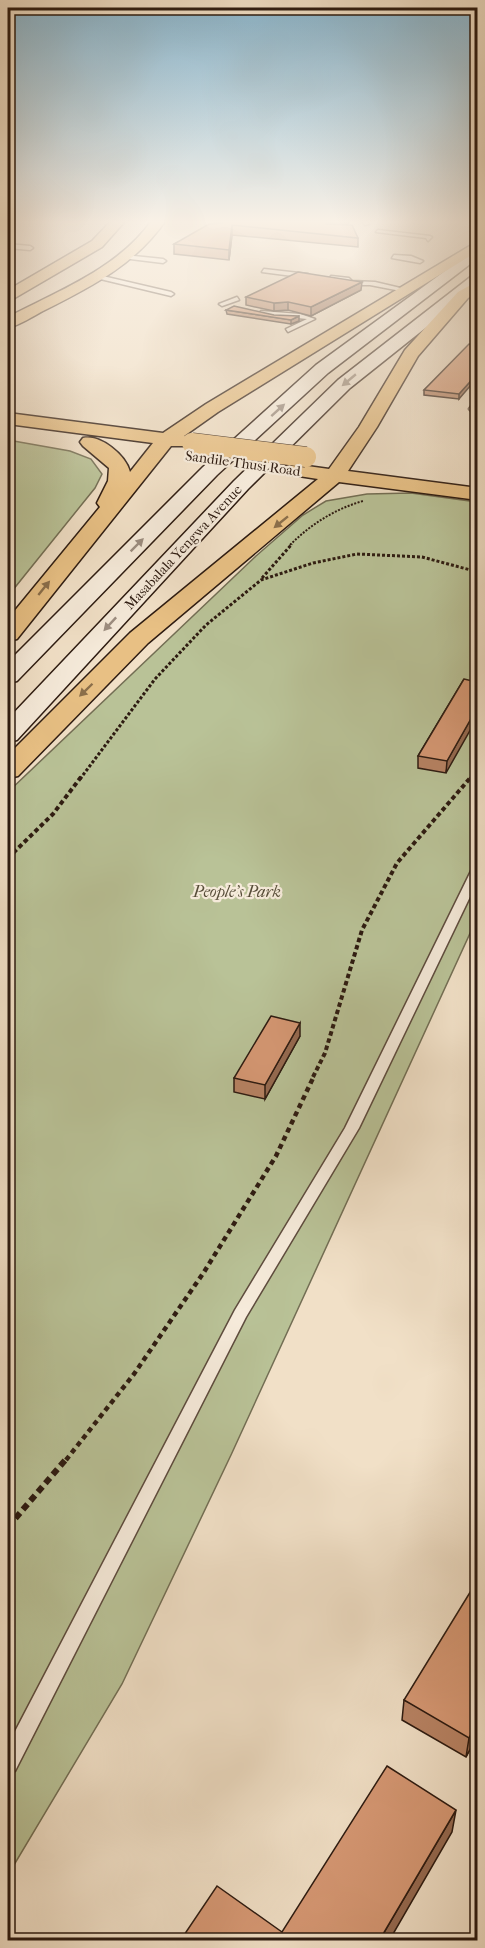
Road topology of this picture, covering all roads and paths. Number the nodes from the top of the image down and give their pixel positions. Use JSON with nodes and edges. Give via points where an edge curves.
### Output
{"nodes":[{"id":1,"x":30,"y":311,"type":"edge"},
{"id":2,"x":255,"y":311,"type":"edge"},
{"id":3,"x":372,"y":311,"type":"edge"},
{"id":4,"x":397,"y":311,"type":"edge"},
{"id":5,"x":436,"y":311,"type":"edge"},
{"id":6,"x":449,"y":311,"type":"edge"},
{"id":7,"x":8,"y":323,"type":"edge"},
{"id":8,"x":288,"y":330,"type":"dead end"},
{"id":9,"x":477,"y":399,"type":"edge"},
{"id":10,"x":212,"y":408,"type":"junction"},
{"id":11,"x":477,"y":416,"type":"edge"},
{"id":12,"x":8,"y":418,"type":"edge"},
{"id":13,"x":53,"y":424,"type":"junction"},
{"id":14,"x":368,"y":427,"type":"junction"},
{"id":15,"x":8,"y":431,"type":"edge"},
{"id":16,"x":90,"y":442,"type":"junction"},
{"id":17,"x":161,"y":445,"type":"junction"},
{"id":18,"x":374,"y":450,"type":"dead end"},
{"id":19,"x":340,"y":469,"type":"junction"},
{"id":20,"x":477,"y":480,"type":"edge"},
{"id":21,"x":442,"y":490,"type":"junction"},
{"id":22,"x":477,"y":494,"type":"edge"},
{"id":23,"x":308,"y":499,"type":"junction"},
{"id":24,"x":364,"y":501,"type":"dead end"},
{"id":25,"x":96,"y":523,"type":"junction"},
{"id":26,"x":477,"y":572,"type":"edge"},
{"id":27,"x":261,"y":580,"type":"junction"},
{"id":28,"x":8,"y":634,"type":"edge"},
{"id":29,"x":8,"y":676,"type":"edge"},
{"id":30,"x":8,"y":734,"type":"edge"},
{"id":31,"x":477,"y":769,"type":"edge"},
{"id":32,"x":8,"y":770,"type":"edge"},
{"id":33,"x":8,"y":858,"type":"edge"},
{"id":34,"x":477,"y":867,"type":"edge"},
{"id":35,"x":8,"y":1527,"type":"edge"},
{"id":36,"x":8,"y":1764,"type":"edge"}],
"edges":[{"from":1,"to":7,"type":"main road"},
{"from":2,"to":8,"type":"lane","via":[[312,319]]},
{"from":3,"to":10,"type":"main road"},
{"from":29,"to":4,"type":"main road","name":"Masabalala Yengwa Avenue","one_way":true,"via":[[210,471],[313,377]]},
{"from":5,"to":30,"type":"main road","name":"Masabalala Yengwa Avenue","one_way":true,"via":[[344,384],[241,484]]},
{"from":6,"to":14,"type":"main road","via":[[411,354]]},
{"from":9,"to":11,"type":"lane","via":[[472,409]]},
{"from":10,"to":13,"type":"main road","via":[[154,425]]},
{"from":10,"to":17,"type":"main road"},
{"from":12,"to":13,"type":"main road","name":"Sandile Thusi Road"},
{"from":13,"to":17,"type":"main road","name":"Sandile Thusi Road"},
{"from":14,"to":18,"type":"main road"},
{"from":14,"to":19,"type":"main road"},
{"from":15,"to":16,"type":"main road","name":"Sandile Thusi Road"},
{"from":16,"to":17,"type":"main road","name":"Sandile Thusi Road"},
{"from":16,"to":25,"type":"main road","via":[[118,464],[122,472]]},
{"from":17,"to":19,"type":"main road","name":"Sandile Thusi Road"},
{"from":17,"to":25,"type":"main road"},
{"from":19,"to":20,"type":"main road","name":"Sandile Thusi Road","via":[[401,467]]},
{"from":19,"to":21,"type":"main road","name":"Sandile Thusi Road"},
{"from":19,"to":23,"type":"main road"},
{"from":21,"to":22,"type":"main road","name":"Sandile Thusi Road"},
{"from":21,"to":23,"type":"main road","via":[[369,491]]},
{"from":23,"to":32,"type":"main road","one_way":true,"via":[[139,638]]},
{"from":24,"to":27,"type":"path","via":[[333,512],[312,527],[279,556]]},
{"from":28,"to":25,"type":"main road","one_way":true},
{"from":26,"to":27,"type":"path","via":[[422,557],[357,554]]},
{"from":27,"to":33,"type":"path","via":[[206,626],[155,679],[53,814]]},
{"from":31,"to":35,"type":"path","via":[[397,863],[362,930],[325,1053],[276,1156],[134,1374]]},
{"from":34,"to":36,"type":"lane","via":[[352,1128],[240,1314]]}]}
